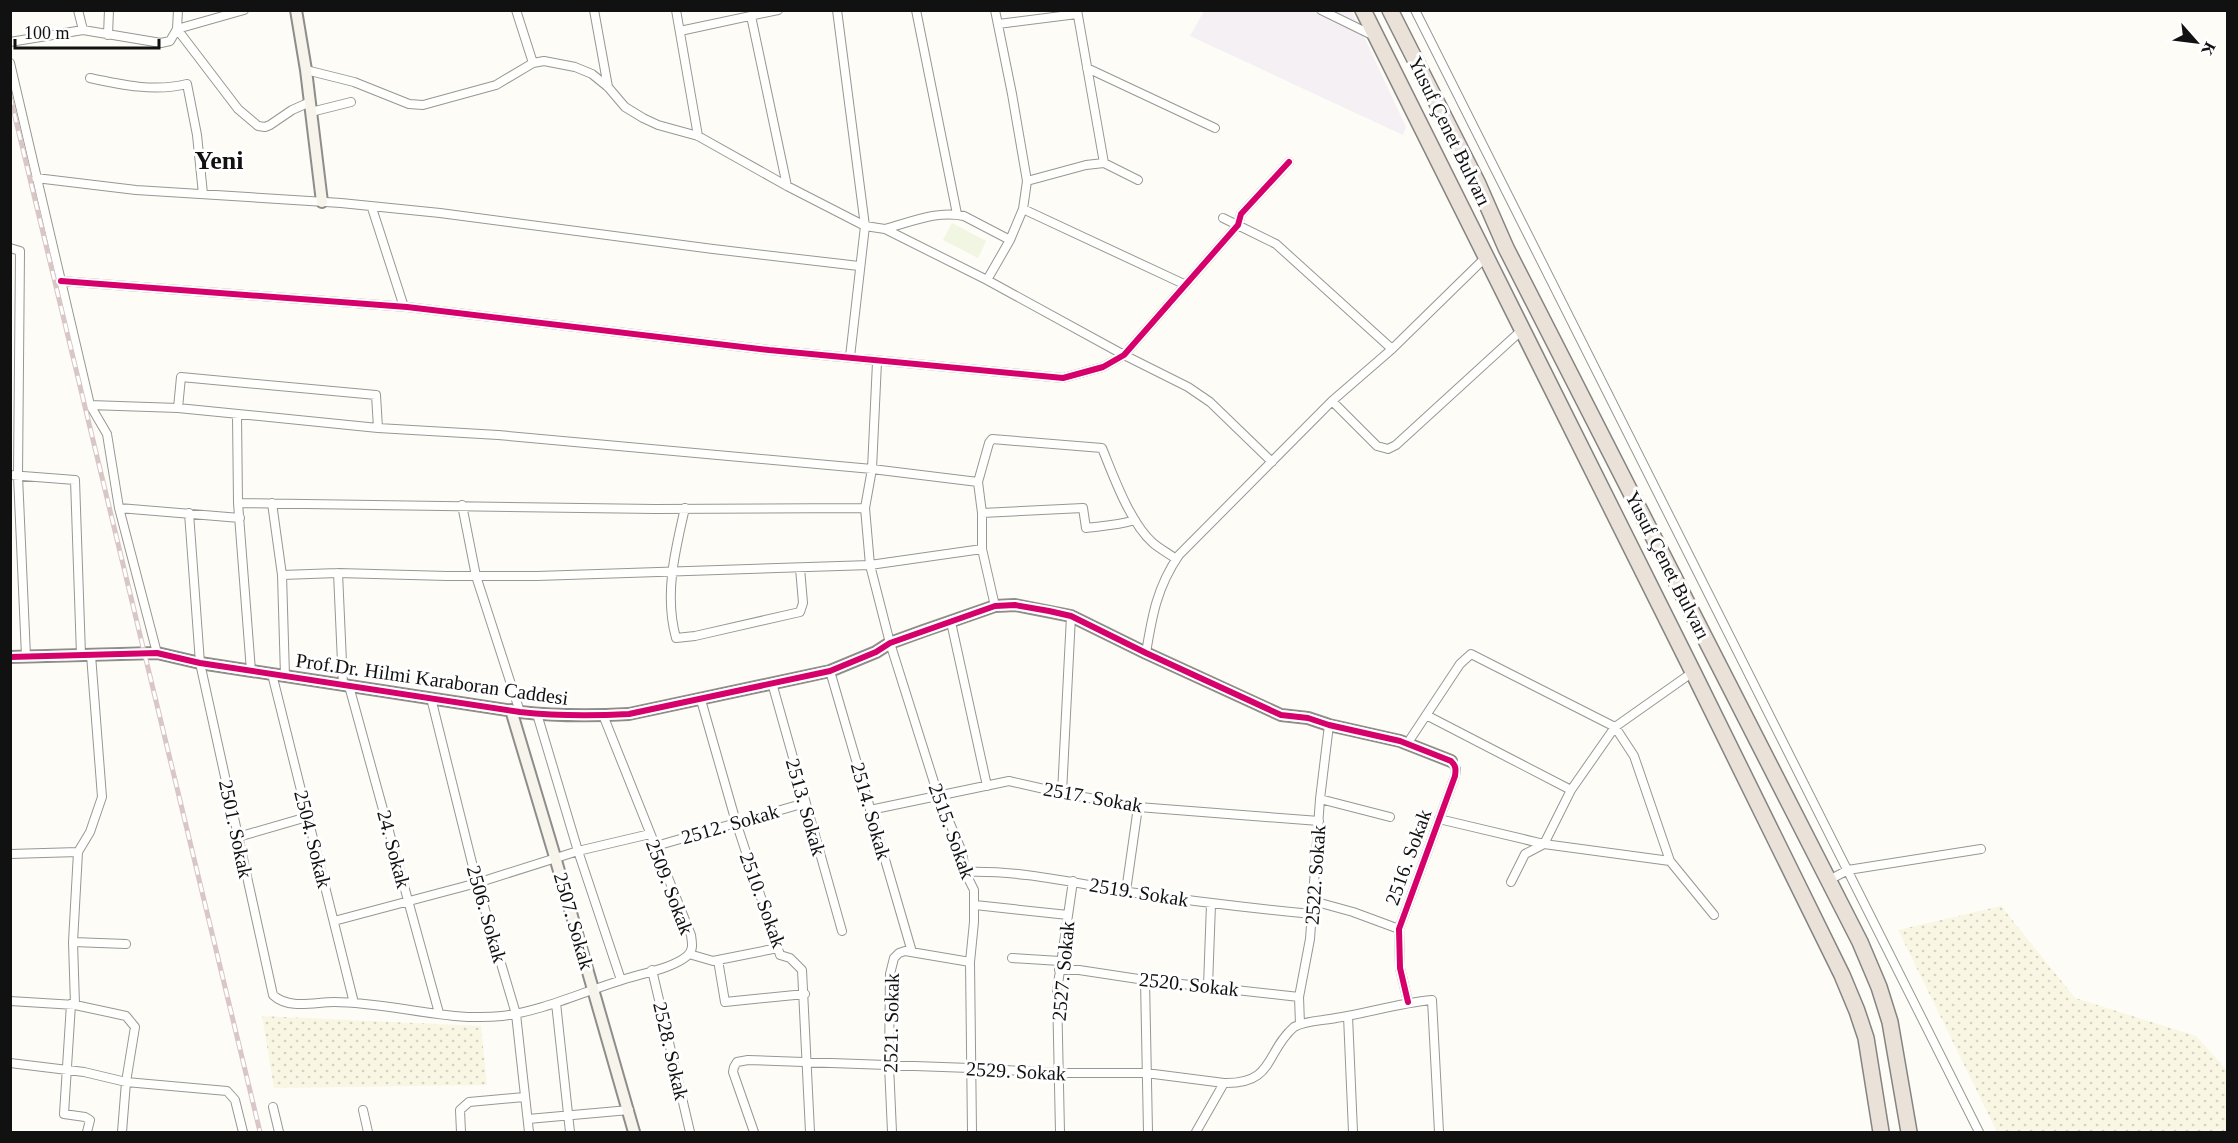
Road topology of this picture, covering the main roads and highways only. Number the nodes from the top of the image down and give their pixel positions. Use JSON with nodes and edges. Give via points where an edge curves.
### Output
{"nodes":[{"id":1,"x":1363,"y":10,"type":"edge"},
{"id":2,"x":1390,"y":10,"type":"edge"},
{"id":3,"x":1881,"y":1132,"type":"edge"},
{"id":4,"x":1909,"y":1132,"type":"edge"}],
"edges":[{"from":1,"to":3,"type":"highway","name":"Yusuf Çenet Bulvarı","via":[[1837,966],[1866,1038]]},
{"from":2,"to":4,"type":"highway","name":"Yusuf Çenet Bulvarı","via":[[1511,258],[1860,942],[1884,1003]]}]}
